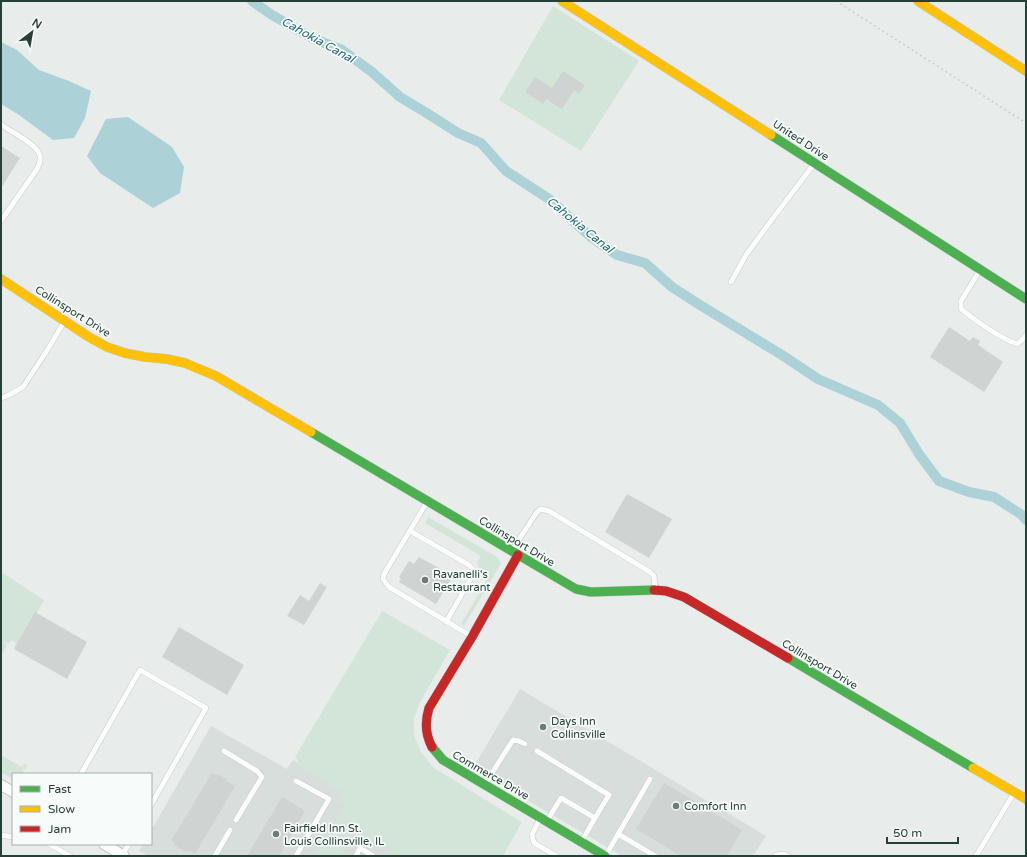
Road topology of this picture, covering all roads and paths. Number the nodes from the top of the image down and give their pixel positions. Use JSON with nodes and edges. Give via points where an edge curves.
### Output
{"nodes":[{"id":1,"x":562,"y":1,"type":"edge"},
{"id":2,"x":836,"y":1,"type":"edge"},
{"id":3,"x":918,"y":1,"type":"edge"},
{"id":4,"x":1026,"y":71,"type":"edge"},
{"id":5,"x":1026,"y":123,"type":"edge"},
{"id":6,"x":1,"y":125,"type":"edge"},
{"id":7,"x":815,"y":163,"type":"junction"},
{"id":8,"x":1,"y":221,"type":"edge"},
{"id":9,"x":980,"y":269,"type":"junction"},
{"id":10,"x":1,"y":279,"type":"edge"},
{"id":11,"x":731,"y":282,"type":"dead end"},
{"id":12,"x":1026,"y":299,"type":"edge"},
{"id":13,"x":65,"y":321,"type":"junction"},
{"id":14,"x":1026,"y":335,"type":"edge"},
{"id":15,"x":1,"y":398,"type":"edge"},
{"id":16,"x":427,"y":501,"type":"junction"},
{"id":17,"x":410,"y":531,"type":"junction"},
{"id":18,"x":515,"y":553,"type":"junction"},
{"id":19,"x":655,"y":590,"type":"junction"},
{"id":20,"x":446,"y":622,"type":"junction"},
{"id":21,"x":472,"y":637,"type":"junction"},
{"id":22,"x":525,"y":744,"type":"dead end"},
{"id":23,"x":224,"y":751,"type":"dead end"},
{"id":24,"x":537,"y":751,"type":"dead end"},
{"id":25,"x":82,"y":773,"type":"edge"},
{"id":26,"x":650,"y":779,"type":"dead end"},
{"id":27,"x":296,"y":781,"type":"dead end"},
{"id":28,"x":484,"y":784,"type":"junction"},
{"id":29,"x":1,"y":785,"type":"edge"},
{"id":30,"x":12,"y":791,"type":"edge"},
{"id":31,"x":1014,"y":792,"type":"junction"},
{"id":32,"x":1026,"y":799,"type":"edge"},
{"id":33,"x":152,"y":803,"type":"edge"},
{"id":34,"x":595,"y":818,"type":"junction"},
{"id":35,"x":544,"y":819,"type":"junction"},
{"id":36,"x":236,"y":820,"type":"dead end"},
{"id":37,"x":230,"y":830,"type":"dead end"},
{"id":38,"x":618,"y":834,"type":"junction"},
{"id":39,"x":1,"y":835,"type":"edge"},
{"id":40,"x":12,"y":837,"type":"edge"},
{"id":41,"x":582,"y":842,"type":"junction"},
{"id":42,"x":51,"y":845,"type":"edge"},
{"id":43,"x":106,"y":845,"type":"edge"},
{"id":44,"x":128,"y":845,"type":"edge"},
{"id":45,"x":123,"y":855,"type":"edge"},
{"id":46,"x":70,"y":856,"type":"edge"},
{"id":47,"x":215,"y":856,"type":"edge"},
{"id":48,"x":296,"y":856,"type":"edge"},
{"id":49,"x":356,"y":856,"type":"edge"},
{"id":50,"x":373,"y":856,"type":"edge"},
{"id":51,"x":556,"y":856,"type":"edge"},
{"id":52,"x":605,"y":856,"type":"edge"},
{"id":53,"x":656,"y":856,"type":"edge"},
{"id":54,"x":775,"y":856,"type":"edge"},
{"id":55,"x":788,"y":856,"type":"edge"},
{"id":56,"x":976,"y":856,"type":"edge"}],
"edges":[{"from":1,"to":7,"type":"street","name":"United Drive"},
{"from":2,"to":5,"type":"path"},
{"from":3,"to":4,"type":"street"},
{"from":6,"to":8,"type":"lane","via":[[36,148],[40,154],[37,169]]},
{"from":7,"to":9,"type":"street","name":"United Drive"},
{"from":7,"to":11,"type":"lane","via":[[746,255]]},
{"from":9,"to":12,"type":"street","name":"United Drive"},
{"from":9,"to":14,"type":"lane","via":[[961,301],[961,309],[1008,341],[1017,344]]},
{"from":10,"to":13,"type":"street","name":"Collinsport Drive"},
{"from":13,"to":15,"type":"lane","via":[[23,387]]},
{"from":13,"to":16,"type":"street","name":"Collinsport Drive","via":[[89,337],[125,353],[185,363],[216,376]]},
{"from":16,"to":17,"type":"lane"},
{"from":16,"to":18,"type":"street","name":"Collinsport Drive"},
{"from":17,"to":20,"type":"lane","via":[[383,579],[389,587]]},
{"from":17,"to":20,"type":"lane","via":[[473,568],[470,580]]},
{"from":18,"to":19,"type":"street","name":"Collinsport Drive","via":[[576,589],[591,592]]},
{"from":18,"to":19,"type":"lane","via":[[541,509],[650,572],[654,576]]},
{"from":18,"to":21,"type":"street","name":"Commerce Drive"},
{"from":19,"to":31,"type":"street","name":"Collinsport Drive","via":[[684,597]]},
{"from":20,"to":21,"type":"lane"},
{"from":21,"to":28,"type":"street","name":"Commerce Drive","via":[[429,708],[426,727],[430,745],[443,760]]},
{"from":22,"to":28,"type":"lane","via":[[513,740]]},
{"from":23,"to":36,"type":"lane","via":[[257,771],[262,777]]},
{"from":24,"to":34,"type":"lane","via":[[609,794]]},
{"from":25,"to":33,"type":"lane","via":[[140,670],[206,708]]},
{"from":26,"to":38,"type":"lane"},
{"from":27,"to":48,"type":"lane","via":[[329,799]]},
{"from":28,"to":35,"type":"street","name":"Commerce Drive"},
{"from":29,"to":30,"type":"street"},
{"from":31,"to":32,"type":"street","name":"Collinsport Drive"},
{"from":31,"to":56,"type":"lane"},
{"from":34,"to":35,"type":"lane","via":[[561,798]]},
{"from":34,"to":41,"type":"lane"},
{"from":35,"to":41,"type":"street","name":"Commerce Drive"},
{"from":35,"to":51,"type":"lane","via":[[532,835],[534,843]]},
{"from":37,"to":47,"type":"lane"},
{"from":38,"to":52,"type":"lane"},
{"from":38,"to":53,"type":"lane"},
{"from":39,"to":40,"type":"lane"},
{"from":41,"to":52,"type":"street","name":"Commerce Drive"},
{"from":42,"to":46,"type":"lane"},
{"from":43,"to":45,"type":"street"},
{"from":44,"to":45,"type":"lane"},
{"from":49,"to":50,"type":"lane","via":[[360,848]]},
{"from":54,"to":55,"type":"lane"}]}
